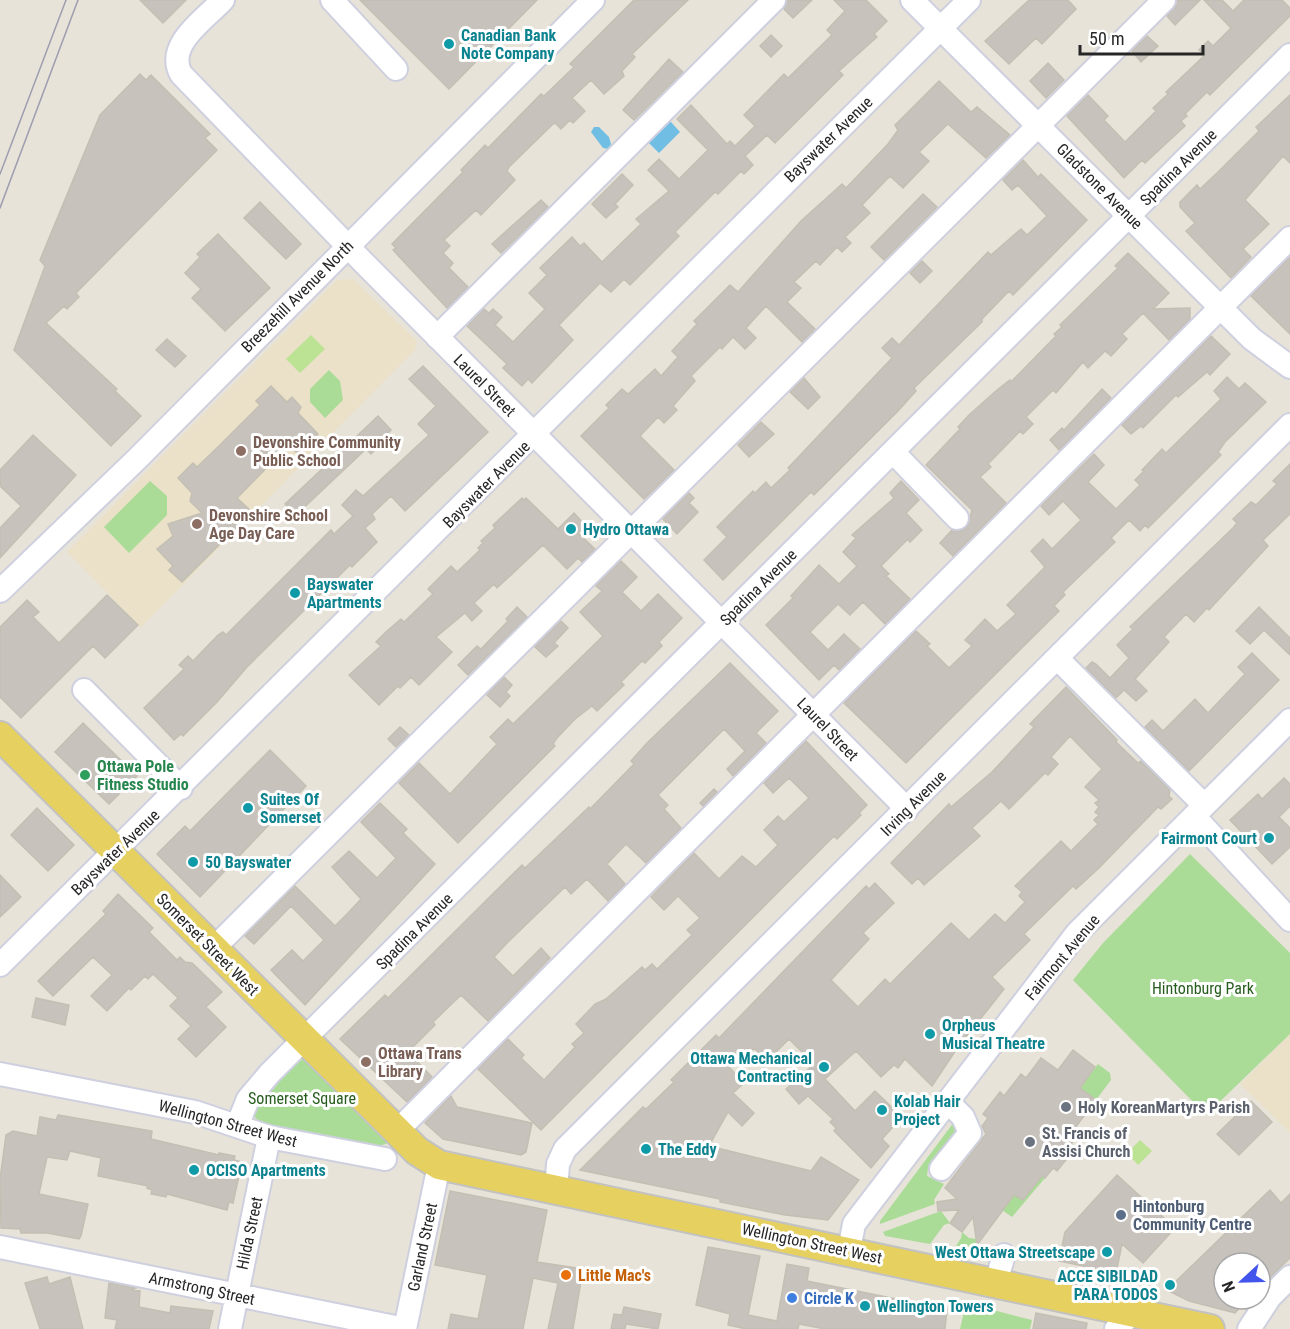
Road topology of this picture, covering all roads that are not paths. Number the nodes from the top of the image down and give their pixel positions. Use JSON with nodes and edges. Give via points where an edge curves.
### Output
{"nodes":[{"id":1,"x":224,"y":0,"type":"edge"},
{"id":2,"x":332,"y":0,"type":"edge"},
{"id":3,"x":593,"y":0,"type":"edge"},
{"id":4,"x":774,"y":0,"type":"edge"},
{"id":5,"x":912,"y":0,"type":"edge"},
{"id":6,"x":969,"y":0,"type":"edge"},
{"id":7,"x":1164,"y":0,"type":"edge"},
{"id":8,"x":941,"y":28,"type":"junction"},
{"id":9,"x":1290,"y":55,"type":"edge"},
{"id":10,"x":396,"y":69,"type":"dead end"},
{"id":11,"x":1038,"y":123,"type":"junction"},
{"id":12,"x":1129,"y":216,"type":"junction"},
{"id":13,"x":1290,"y":238,"type":"edge"},
{"id":14,"x":347,"y":246,"type":"junction"},
{"id":15,"x":1222,"y":309,"type":"junction"},
{"id":16,"x":437,"y":337,"type":"junction"},
{"id":17,"x":1290,"y":367,"type":"edge"},
{"id":18,"x":1290,"y":425,"type":"edge"},
{"id":19,"x":534,"y":435,"type":"junction"},
{"id":20,"x":893,"y":452,"type":"junction"},
{"id":21,"x":957,"y":518,"type":"dead end"},
{"id":22,"x":631,"y":530,"type":"junction"},
{"id":23,"x":0,"y":591,"type":"edge"},
{"id":24,"x":722,"y":622,"type":"junction"},
{"id":25,"x":1057,"y":658,"type":"junction"},
{"id":26,"x":84,"y":690,"type":"dead end"},
{"id":27,"x":815,"y":715,"type":"junction"},
{"id":28,"x":1290,"y":720,"type":"edge"},
{"id":29,"x":0,"y":736,"type":"edge"},
{"id":30,"x":181,"y":788,"type":"junction"},
{"id":31,"x":907,"y":809,"type":"junction"},
{"id":32,"x":1199,"y":811,"type":"junction"},
{"id":33,"x":115,"y":852,"type":"junction"},
{"id":34,"x":1290,"y":920,"type":"edge"},
{"id":35,"x":213,"y":949,"type":"junction"},
{"id":36,"x":4,"y":953,"type":"edge"},
{"id":37,"x":306,"y":1039,"type":"junction"},
{"id":38,"x":0,"y":1074,"type":"edge"},
{"id":39,"x":948,"y":1102,"type":"junction"},
{"id":40,"x":237,"y":1126,"type":"junction"},
{"id":41,"x":397,"y":1131,"type":"junction"},
{"id":42,"x":269,"y":1137,"type":"junction"},
{"id":43,"x":428,"y":1158,"type":"junction"},
{"id":44,"x":385,"y":1159,"type":"dead end"},
{"id":45,"x":941,"y":1169,"type":"dead end"},
{"id":46,"x":556,"y":1191,"type":"junction"},
{"id":47,"x":0,"y":1247,"type":"edge"},
{"id":48,"x":849,"y":1250,"type":"junction"},
{"id":49,"x":1004,"y":1255,"type":"dead end"},
{"id":50,"x":1290,"y":1278,"type":"edge"},
{"id":51,"x":996,"y":1282,"type":"junction"},
{"id":52,"x":236,"y":1296,"type":"junction"},
{"id":53,"x":1125,"y":1320,"type":"edge"},
{"id":54,"x":230,"y":1329,"type":"edge"},
{"id":55,"x":405,"y":1329,"type":"edge"},
{"id":56,"x":1210,"y":1329,"type":"edge"},
{"id":57,"x":1249,"y":1329,"type":"edge"}],
"edges":[{"from":1,"to":14,"type":"street","name":"Laurel Street","via":[[186,38],[176,56],[176,65]]},
{"from":2,"to":10,"type":"street"},
{"from":3,"to":14,"type":"street","name":"Breezehill Avenue North"},
{"from":4,"to":16,"type":"street"},
{"from":5,"to":8,"type":"street","name":"Gladstone Avenue"},
{"from":6,"to":8,"type":"street","name":"Bayswater Avenue"},
{"from":7,"to":11,"type":"street"},
{"from":8,"to":11,"type":"street","name":"Gladstone Avenue"},
{"from":8,"to":19,"type":"street","name":"Bayswater Avenue"},
{"from":9,"to":12,"type":"street","name":"Spadina Avenue"},
{"from":11,"to":12,"type":"street","name":"Gladstone Avenue"},
{"from":11,"to":22,"type":"street"},
{"from":12,"to":15,"type":"street","name":"Gladstone Avenue"},
{"from":12,"to":20,"type":"street","name":"Spadina Avenue"},
{"from":13,"to":15,"type":"street"},
{"from":14,"to":16,"type":"street","name":"Laurel Street"},
{"from":14,"to":23,"type":"street","name":"Breezehill Avenue North"},
{"from":15,"to":17,"type":"street","name":"Gladstone Avenue"},
{"from":15,"to":27,"type":"street"},
{"from":16,"to":19,"type":"street","name":"Laurel Street"},
{"from":18,"to":25,"type":"street","name":"Irving Avenue"},
{"from":19,"to":22,"type":"street","name":"Laurel Street"},
{"from":19,"to":30,"type":"street","name":"Bayswater Avenue"},
{"from":20,"to":21,"type":"street"},
{"from":20,"to":24,"type":"street","name":"Spadina Avenue"},
{"from":22,"to":24,"type":"street","name":"Laurel Street"},
{"from":22,"to":35,"type":"street"},
{"from":24,"to":27,"type":"street","name":"Laurel Street"},
{"from":24,"to":37,"type":"street","name":"Spadina Avenue"},
{"from":25,"to":31,"type":"street","name":"Irving Avenue"},
{"from":25,"to":32,"type":"street"},
{"from":26,"to":30,"type":"street"},
{"from":27,"to":31,"type":"street","name":"Laurel Street"},
{"from":27,"to":41,"type":"street"},
{"from":28,"to":32,"type":"street","name":"Fairmont Avenue"},
{"from":29,"to":33,"type":"main road","name":"Somerset Street West"},
{"from":30,"to":33,"type":"street","name":"Bayswater Avenue"},
{"from":31,"to":46,"type":"street","name":"Irving Avenue","via":[[565,1149],[558,1164]]},
{"from":32,"to":34,"type":"street"},
{"from":32,"to":39,"type":"street","name":"Fairmont Avenue","via":[[1077,933]]},
{"from":33,"to":35,"type":"main road","name":"Somerset Street West"},
{"from":33,"to":36,"type":"street","name":"Bayswater Avenue"},
{"from":35,"to":37,"type":"main road","name":"Somerset Street West"},
{"from":37,"to":40,"type":"street","name":"Spadina Avenue","via":[[249,1097]]},
{"from":37,"to":41,"type":"main road","name":"Somerset Street West"},
{"from":38,"to":40,"type":"street","name":"Wellington Street West","via":[[195,1112]]},
{"from":39,"to":45,"type":"street","via":[[963,1117],[970,1132]]},
{"from":39,"to":48,"type":"street","name":"Fairmont Avenue","via":[[854,1224]]},
{"from":40,"to":42,"type":"street","name":"Wellington Street West"},
{"from":41,"to":43,"type":"main road","name":"Somerset Street West"},
{"from":42,"to":44,"type":"street","name":"Wellington Street West"},
{"from":42,"to":52,"type":"street","name":"Hilda Street"},
{"from":43,"to":46,"type":"main road","name":"Wellington Street West"},
{"from":43,"to":55,"type":"street","name":"Garland Street"},
{"from":46,"to":48,"type":"main road","name":"Wellington Street West"},
{"from":47,"to":52,"type":"street","name":"Armstrong Street"},
{"from":48,"to":51,"type":"main road","name":"Wellington Street West"},
{"from":49,"to":51,"type":"street"},
{"from":50,"to":57,"type":"street","via":[[1270,1297]]},
{"from":51,"to":53,"type":"main road","name":"Wellington Street West"},
{"from":52,"to":54,"type":"street","name":"Hilda Street"},
{"from":52,"to":55,"type":"street","name":"Armstrong Street"},
{"from":53,"to":56,"type":"main road","name":"Wellington Street West"}]}
